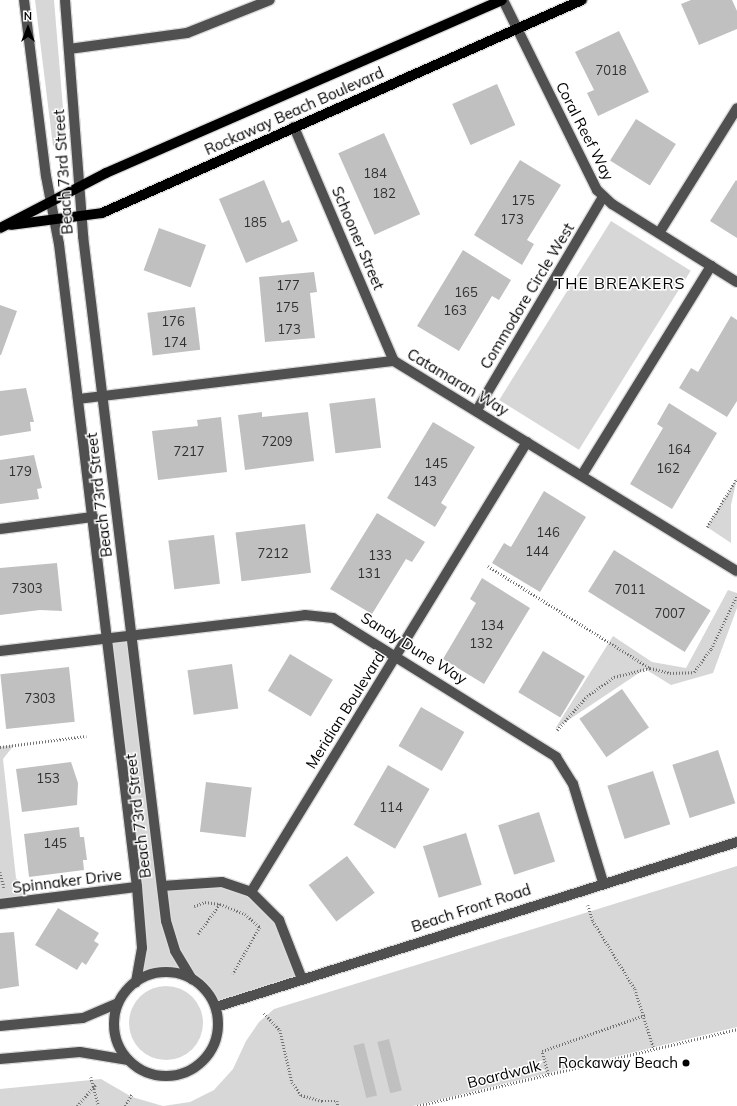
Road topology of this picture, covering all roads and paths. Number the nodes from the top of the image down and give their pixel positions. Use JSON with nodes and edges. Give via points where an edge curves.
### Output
{"nodes":[{"id":1,"x":24,"y":0,"type":"edge"},
{"id":2,"x":65,"y":0,"type":"edge"},
{"id":3,"x":270,"y":0,"type":"edge"},
{"id":4,"x":503,"y":0,"type":"edge"},
{"id":5,"x":582,"y":0,"type":"edge"},
{"id":6,"x":518,"y":28,"type":"junction"},
{"id":7,"x":69,"y":48,"type":"junction"},
{"id":8,"x":737,"y":108,"type":"edge"},
{"id":9,"x":294,"y":127,"type":"junction"},
{"id":10,"x":80,"y":188,"type":"junction"},
{"id":11,"x":604,"y":197,"type":"junction"},
{"id":12,"x":51,"y":203,"type":"junction"},
{"id":13,"x":82,"y":216,"type":"junction"},
{"id":14,"x":55,"y":220,"type":"junction"},
{"id":15,"x":11,"y":225,"type":"junction"},
{"id":16,"x":0,"y":228,"type":"edge"},
{"id":17,"x":659,"y":233,"type":"junction"},
{"id":18,"x":711,"y":266,"type":"junction"},
{"id":19,"x":737,"y":282,"type":"edge"},
{"id":20,"x":394,"y":361,"type":"junction"},
{"id":21,"x":102,"y":396,"type":"junction"},
{"id":22,"x":78,"y":399,"type":"junction"},
{"id":23,"x":477,"y":410,"type":"junction"},
{"id":24,"x":527,"y":442,"type":"junction"},
{"id":25,"x":582,"y":475,"type":"junction"},
{"id":26,"x":737,"y":478,"type":"edge"},
{"id":27,"x":93,"y":517,"type":"junction"},
{"id":28,"x":707,"y":527,"type":"dead end"},
{"id":29,"x":0,"y":529,"type":"edge"},
{"id":30,"x":488,"y":566,"type":"dead end"},
{"id":31,"x":737,"y":571,"type":"edge"},
{"id":32,"x":737,"y":595,"type":"edge"},
{"id":33,"x":131,"y":635,"type":"junction"},
{"id":34,"x":107,"y":638,"type":"junction"},
{"id":35,"x":0,"y":651,"type":"edge"},
{"id":36,"x":397,"y":656,"type":"junction"},
{"id":37,"x":650,"y":668,"type":"junction"},
{"id":38,"x":557,"y":730,"type":"dead end"},
{"id":39,"x":86,"y":736,"type":"dead end"},
{"id":40,"x":0,"y":747,"type":"edge"},
{"id":41,"x":737,"y":842,"type":"edge"},
{"id":42,"x":0,"y":872,"type":"edge"},
{"id":43,"x":604,"y":882,"type":"junction"},
{"id":44,"x":137,"y":886,"type":"junction"},
{"id":45,"x":162,"y":886,"type":"junction"},
{"id":46,"x":582,"y":889,"type":"junction"},
{"id":47,"x":4,"y":890,"type":"dead end"},
{"id":48,"x":251,"y":892,"type":"junction"},
{"id":49,"x":0,"y":904,"type":"edge"},
{"id":50,"x":220,"y":904,"type":"junction"},
{"id":51,"x":194,"y":906,"type":"dead end"},
{"id":52,"x":198,"y":934,"type":"dead end"},
{"id":53,"x":233,"y":974,"type":"dead end"},
{"id":54,"x":192,"y":979,"type":"junction"},
{"id":55,"x":302,"y":979,"type":"junction"},
{"id":56,"x":136,"y":982,"type":"junction"},
{"id":57,"x":118,"y":1003,"type":"junction"},
{"id":58,"x":216,"y":1007,"type":"junction"},
{"id":59,"x":264,"y":1013,"type":"dead end"},
{"id":60,"x":645,"y":1015,"type":"junction"},
{"id":61,"x":0,"y":1026,"type":"edge"},
{"id":62,"x":737,"y":1029,"type":"edge"},
{"id":63,"x":654,"y":1049,"type":"junction"},
{"id":64,"x":0,"y":1059,"type":"edge"},
{"id":65,"x":128,"y":1060,"type":"junction"},
{"id":66,"x":548,"y":1074,"type":"junction"},
{"id":67,"x":91,"y":1077,"type":"dead end"},
{"id":68,"x":95,"y":1085,"type":"junction"},
{"id":69,"x":132,"y":1094,"type":"dead end"},
{"id":70,"x":77,"y":1106,"type":"edge"},
{"id":71,"x":99,"y":1106,"type":"edge"},
{"id":72,"x":125,"y":1106,"type":"edge"},
{"id":73,"x":338,"y":1106,"type":"edge"},
{"id":74,"x":417,"y":1106,"type":"edge"}],
"edges":[{"from":1,"to":12,"type":"street","name":"Beach 73rd Street"},
{"from":2,"to":7,"type":"street","name":"Beach 73rd Street"},
{"from":3,"to":7,"type":"street","via":[[187,33]]},
{"from":4,"to":6,"type":"street","name":"Coral Reef Way"},
{"from":4,"to":10,"type":"main road","name":"Rockaway Beach Boulevard"},
{"from":5,"to":6,"type":"main road","name":"Rockaway Beach Boulevard"},
{"from":6,"to":9,"type":"main road","name":"Rockaway Beach Boulevard"},
{"from":6,"to":11,"type":"street","name":"Coral Reef Way","via":[[586,171]]},
{"from":7,"to":10,"type":"street","name":"Beach 73rd Street"},
{"from":8,"to":17,"type":"street"},
{"from":9,"to":13,"type":"main road","name":"Rockaway Beach Boulevard","via":[[110,210]]},
{"from":9,"to":20,"type":"street","name":"Schooner Street"},
{"from":10,"to":12,"type":"main road","name":"Rockaway Beach Boulevard"},
{"from":10,"to":13,"type":"street","name":"Beach 73rd Street"},
{"from":11,"to":17,"type":"street","name":"Coral Reef Way"},
{"from":11,"to":23,"type":"street","name":"Commodore Circle West"},
{"from":12,"to":14,"type":"street","name":"Beach 73rd Street"},
{"from":12,"to":15,"type":"main road","name":"Rockaway Beach Boulevard"},
{"from":13,"to":14,"type":"main road","name":"Rockaway Beach Boulevard"},
{"from":13,"to":21,"type":"street","name":"Beach 73rd Street"},
{"from":14,"to":15,"type":"main road","name":"Rockaway Beach Boulevard"},
{"from":14,"to":22,"type":"street","name":"Beach 73rd Street"},
{"from":15,"to":16,"type":"main road","name":"Rockaway Beach Boulevard"},
{"from":17,"to":18,"type":"street","name":"Coral Reef Way"},
{"from":18,"to":19,"type":"street","name":"Coral Reef Way"},
{"from":18,"to":25,"type":"street"},
{"from":20,"to":21,"type":"street","name":"Catamaran Way"},
{"from":20,"to":23,"type":"street","name":"Catamaran Way"},
{"from":21,"to":22,"type":"street","name":"Catamaran Way"},
{"from":21,"to":33,"type":"street","name":"Beach 73rd Street"},
{"from":22,"to":27,"type":"street","name":"Beach 73rd Street"},
{"from":23,"to":24,"type":"street","name":"Catamaran Way"},
{"from":24,"to":25,"type":"street","name":"Catamaran Way"},
{"from":24,"to":36,"type":"street","name":"Meridian Boulevard"},
{"from":25,"to":31,"type":"street","name":"Catamaran Way"},
{"from":26,"to":28,"type":"path"},
{"from":27,"to":29,"type":"street"},
{"from":27,"to":34,"type":"street","name":"Beach 73rd Street"},
{"from":30,"to":37,"type":"path"},
{"from":32,"to":37,"type":"path","via":[[711,649],[694,672],[670,673]]},
{"from":33,"to":34,"type":"street","name":"Sandy Dune Way"},
{"from":33,"to":36,"type":"street","name":"Sandy Dune Way","via":[[320,614],[350,625]]},
{"from":33,"to":45,"type":"street","name":"Beach 73rd Street"},
{"from":34,"to":35,"type":"street","name":"Sandy Dune Way"},
{"from":34,"to":44,"type":"street","name":"Beach 73rd Street"},
{"from":36,"to":43,"type":"street","name":"Sandy Dune Way","via":[[556,757],[573,784]]},
{"from":36,"to":48,"type":"street","name":"Meridian Boulevard"},
{"from":37,"to":38,"type":"path","via":[[608,681],[587,696]]},
{"from":39,"to":40,"type":"path"},
{"from":41,"to":43,"type":"street","name":"Beach Front Road"},
{"from":42,"to":47,"type":"path"},
{"from":43,"to":46,"type":"street","name":"Beach Front Road"},
{"from":44,"to":49,"type":"street","name":"Spinnaker Drive"},
{"from":44,"to":56,"type":"street","name":"Beach 73rd Street","via":[[142,948]]},
{"from":45,"to":48,"type":"street","via":[[222,882]]},
{"from":45,"to":54,"type":"street","name":"Beach 73rd Street","via":[[168,933]]},
{"from":46,"to":55,"type":"street","name":"Beach Front Road"},
{"from":46,"to":60,"type":"path","via":[[593,921],[635,989]]},
{"from":48,"to":55,"type":"street","via":[[279,920]]},
{"from":50,"to":51,"type":"path","via":[[205,902]]},
{"from":50,"to":52,"type":"path"},
{"from":50,"to":53,"type":"path","via":[[245,914],[260,928]]},
{"from":54,"to":56,"type":"street","via":[[166,973]]},
{"from":54,"to":58,"type":"street","via":[[210,993]]},
{"from":55,"to":58,"type":"street","name":"Beach Front Road"},
{"from":56,"to":57,"type":"street"},
{"from":57,"to":61,"type":"street","via":[[83,1018]]},
{"from":57,"to":65,"type":"street","via":[[115,1035]]},
{"from":58,"to":65,"type":"street","via":[[219,1026],[215,1043],[203,1059],[188,1071],[162,1075],[144,1071]]},
{"from":59,"to":73,"type":"path","via":[[280,1030],[292,1082],[301,1095],[316,1101],[337,1101]]},
{"from":60,"to":63,"type":"path"},
{"from":60,"to":66,"type":"path","via":[[542,1051]]},
{"from":62,"to":63,"type":"path","name":"Boardwalk"},
{"from":63,"to":66,"type":"path","name":"Boardwalk"},
{"from":64,"to":65,"type":"street","via":[[80,1052]]},
{"from":66,"to":74,"type":"path","name":"Boardwalk"},
{"from":67,"to":68,"type":"path"},
{"from":68,"to":70,"type":"path"},
{"from":68,"to":71,"type":"path"},
{"from":69,"to":72,"type":"path"}]}
